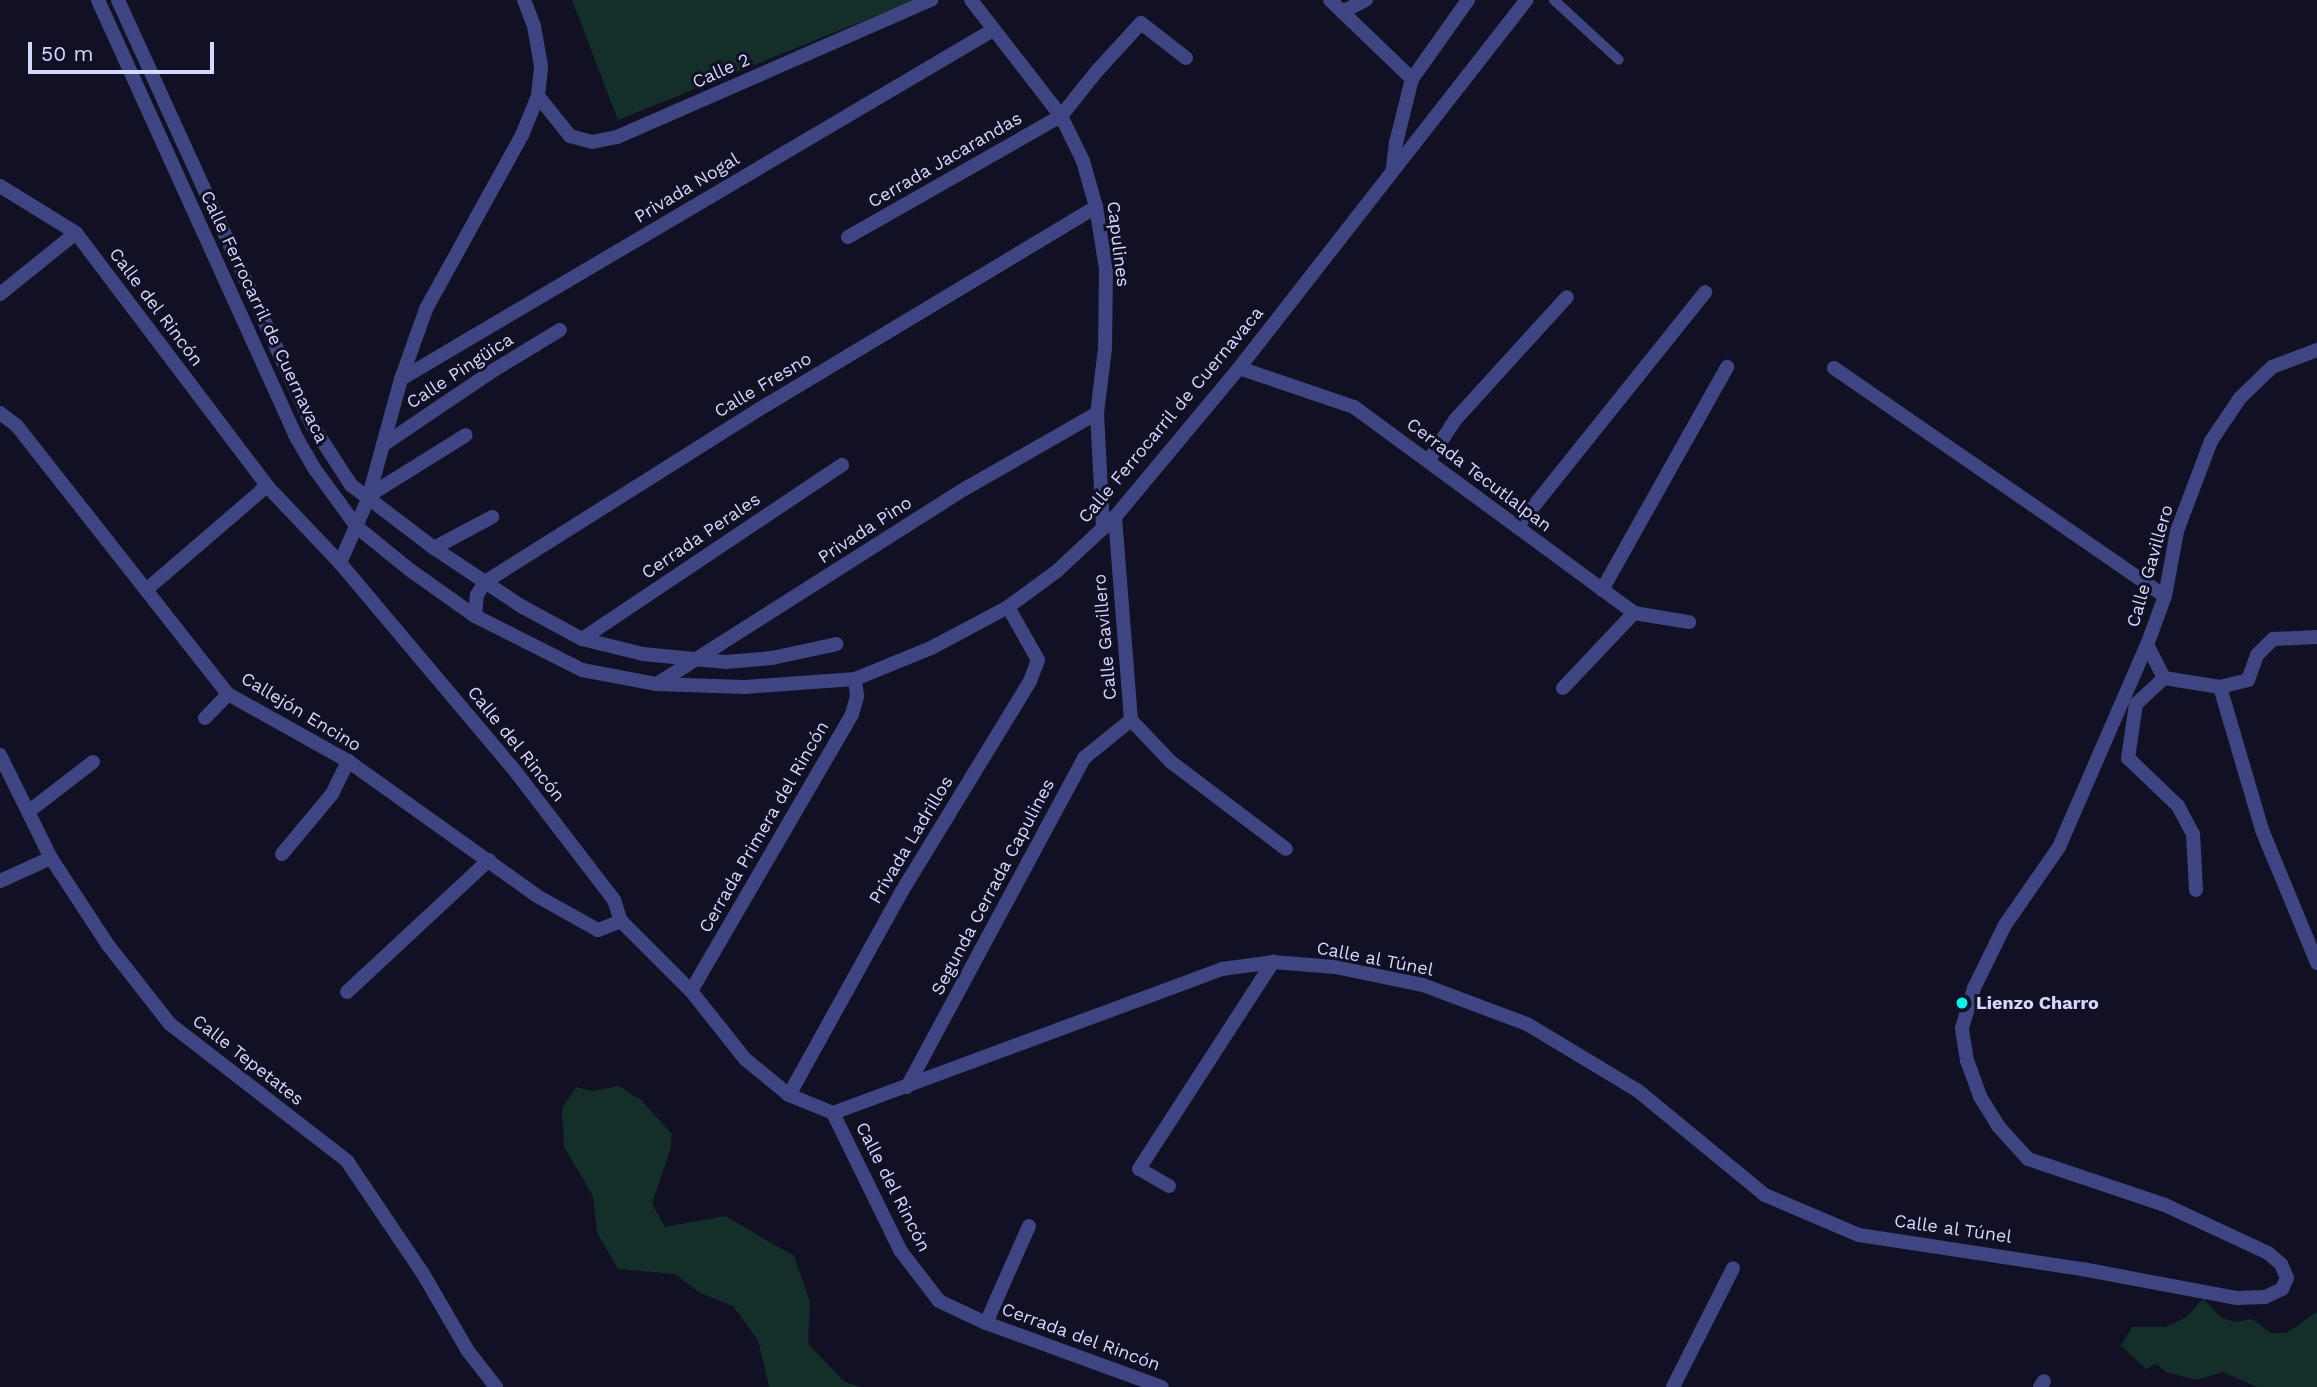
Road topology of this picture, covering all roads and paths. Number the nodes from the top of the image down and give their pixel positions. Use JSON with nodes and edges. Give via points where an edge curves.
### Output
{"nodes":[{"id":1,"x":98,"y":0,"type":"edge"},
{"id":2,"x":118,"y":0,"type":"edge"},
{"id":3,"x":524,"y":0,"type":"edge"},
{"id":4,"x":931,"y":0,"type":"edge"},
{"id":5,"x":971,"y":0,"type":"edge"},
{"id":6,"x":1330,"y":0,"type":"edge"},
{"id":7,"x":1366,"y":0,"type":"edge"},
{"id":8,"x":1468,"y":0,"type":"edge"},
{"id":9,"x":1526,"y":0,"type":"edge"},
{"id":10,"x":1554,"y":0,"type":"edge"},
{"id":11,"x":1342,"y":12,"type":"junction"},
{"id":12,"x":993,"y":30,"type":"junction"},
{"id":13,"x":1186,"y":58,"type":"dead end"},
{"id":14,"x":1619,"y":60,"type":"dead end"},
{"id":15,"x":1412,"y":79,"type":"junction"},
{"id":16,"x":538,"y":96,"type":"junction"},
{"id":17,"x":1061,"y":116,"type":"junction"},
{"id":18,"x":1393,"y":167,"type":"junction"},
{"id":19,"x":0,"y":186,"type":"edge"},
{"id":20,"x":1096,"y":207,"type":"junction"},
{"id":21,"x":76,"y":233,"type":"junction"},
{"id":22,"x":848,"y":237,"type":"dead end"},
{"id":23,"x":1705,"y":292,"type":"dead end"},
{"id":24,"x":0,"y":295,"type":"edge"},
{"id":25,"x":1567,"y":298,"type":"dead end"},
{"id":26,"x":560,"y":330,"type":"dead end"},
{"id":27,"x":2317,"y":350,"type":"edge"},
{"id":28,"x":1727,"y":367,"type":"dead end"},
{"id":29,"x":1239,"y":368,"type":"junction"},
{"id":30,"x":1834,"y":368,"type":"dead end"},
{"id":31,"x":401,"y":379,"type":"junction"},
{"id":32,"x":0,"y":413,"type":"edge"},
{"id":33,"x":1097,"y":413,"type":"junction"},
{"id":34,"x":466,"y":435,"type":"dead end"},
{"id":35,"x":383,"y":445,"type":"junction"},
{"id":36,"x":1429,"y":460,"type":"junction"},
{"id":37,"x":842,"y":465,"type":"dead end"},
{"id":38,"x":267,"y":486,"type":"junction"},
{"id":39,"x":368,"y":497,"type":"junction"},
{"id":40,"x":492,"y":517,"type":"dead end"},
{"id":41,"x":1115,"y":517,"type":"junction"},
{"id":42,"x":357,"y":527,"type":"junction"},
{"id":43,"x":1517,"y":527,"type":"junction"},
{"id":44,"x":1103,"y":529,"type":"junction"},
{"id":45,"x":434,"y":548,"type":"junction"},
{"id":46,"x":340,"y":563,"type":"junction"},
{"id":47,"x":485,"y":582,"type":"junction"},
{"id":48,"x":146,"y":590,"type":"junction"},
{"id":49,"x":1602,"y":590,"type":"junction"},
{"id":50,"x":2165,"y":596,"type":"junction"},
{"id":51,"x":1008,"y":607,"type":"junction"},
{"id":52,"x":1634,"y":612,"type":"junction"},
{"id":53,"x":475,"y":617,"type":"junction"},
{"id":54,"x":1689,"y":622,"type":"dead end"},
{"id":55,"x":2317,"y":637,"type":"edge"},
{"id":56,"x":582,"y":639,"type":"junction"},
{"id":57,"x":837,"y":644,"type":"dead end"},
{"id":58,"x":2147,"y":645,"type":"junction"},
{"id":59,"x":696,"y":661,"type":"junction"},
{"id":60,"x":2164,"y":678,"type":"junction"},
{"id":61,"x":855,"y":679,"type":"junction"},
{"id":62,"x":656,"y":684,"type":"junction"},
{"id":63,"x":2220,"y":687,"type":"junction"},
{"id":64,"x":1563,"y":688,"type":"dead end"},
{"id":65,"x":228,"y":694,"type":"junction"},
{"id":66,"x":205,"y":718,"type":"dead end"},
{"id":67,"x":1131,"y":720,"type":"junction"},
{"id":68,"x":0,"y":755,"type":"edge"},
{"id":69,"x":348,"y":761,"type":"junction"},
{"id":70,"x":93,"y":762,"type":"dead end"},
{"id":71,"x":28,"y":812,"type":"junction"},
{"id":72,"x":1286,"y":849,"type":"dead end"},
{"id":73,"x":282,"y":854,"type":"dead end"},
{"id":74,"x":51,"y":858,"type":"junction"},
{"id":75,"x":489,"y":859,"type":"junction"},
{"id":76,"x":0,"y":881,"type":"edge"},
{"id":77,"x":2196,"y":890,"type":"dead end"},
{"id":78,"x":621,"y":921,"type":"junction"},
{"id":79,"x":1273,"y":962,"type":"junction"},
{"id":80,"x":2317,"y":963,"type":"edge"},
{"id":81,"x":691,"y":990,"type":"junction"},
{"id":82,"x":346,"y":992,"type":"dead end"},
{"id":83,"x":907,"y":1087,"type":"junction"},
{"id":84,"x":789,"y":1095,"type":"junction"},
{"id":85,"x":833,"y":1113,"type":"junction"},
{"id":86,"x":1168,"y":1186,"type":"dead end"},
{"id":87,"x":1029,"y":1226,"type":"dead end"},
{"id":88,"x":1733,"y":1268,"type":"dead end"},
{"id":89,"x":986,"y":1324,"type":"junction"},
{"id":90,"x":494,"y":1385,"type":"edge"},
{"id":91,"x":1163,"y":1387,"type":"edge"},
{"id":92,"x":1673,"y":1387,"type":"edge"}],
"edges":[{"from":1,"to":42,"type":"street","name":"Calle Ferrocarril de Cuernavaca","via":[[295,435]]},
{"from":2,"to":39,"type":"street","name":"Calle Ferrocarril de Cuernavaca","via":[[312,425],[351,485]]},
{"from":3,"to":16,"type":"street","via":[[541,66]]},
{"from":4,"to":16,"type":"street","name":"Calle 2","via":[[617,137],[592,142],[570,136]]},
{"from":5,"to":12,"type":"street","name":"Capulines"},
{"from":6,"to":11,"type":"street"},
{"from":7,"to":11,"type":"street"},
{"from":8,"to":15,"type":"street"},
{"from":9,"to":18,"type":"street","name":"Calle Ferrocarril de Cuernavaca"},
{"from":10,"to":14,"type":"lane"},
{"from":11,"to":15,"type":"street"},
{"from":12,"to":17,"type":"street","name":"Capulines"},
{"from":12,"to":31,"type":"street","name":"Privada Nogal"},
{"from":13,"to":17,"type":"street","via":[[1141,23]]},
{"from":15,"to":18,"type":"street"},
{"from":16,"to":31,"type":"street","via":[[522,135],[426,309]]},
{"from":17,"to":20,"type":"street","name":"Capulines","via":[[1083,161]]},
{"from":17,"to":22,"type":"street","name":"Cerrada Jacarandas"},
{"from":18,"to":29,"type":"street","name":"Calle Ferrocarril de Cuernavaca"},
{"from":19,"to":21,"type":"street","name":"Calle del Rincón"},
{"from":20,"to":33,"type":"street","name":"Capulines","via":[[1106,269],[1105,349]]},
{"from":20,"to":47,"type":"street","name":"Calle Fresno","via":[[768,404]]},
{"from":21,"to":24,"type":"street"},
{"from":21,"to":38,"type":"street","name":"Calle del Rincón"},
{"from":23,"to":43,"type":"street"},
{"from":25,"to":36,"type":"street","via":[[1455,420]]},
{"from":26,"to":35,"type":"street","name":"Calle Pingüica"},
{"from":27,"to":50,"type":"street","name":"Calle Gavillero","via":[[2272,367],[2240,398],[2211,441],[2177,531]]},
{"from":28,"to":49,"type":"street"},
{"from":29,"to":36,"type":"street","name":"Cerrada Tecutlalpan","via":[[1354,407]]},
{"from":29,"to":41,"type":"street","name":"Calle Ferrocarril de Cuernavaca"},
{"from":30,"to":50,"type":"street"},
{"from":31,"to":35,"type":"street"},
{"from":32,"to":48,"type":"street","name":"Callejón Encino","via":[[17,426]]},
{"from":33,"to":44,"type":"street","name":"Capulines"},
{"from":33,"to":59,"type":"street","name":"Privada Pino","via":[[968,487]]},
{"from":34,"to":39,"type":"street"},
{"from":35,"to":39,"type":"street"},
{"from":36,"to":43,"type":"street","name":"Cerrada Tecutlalpan"},
{"from":37,"to":56,"type":"street","name":"Cerrada Perales"},
{"from":38,"to":46,"type":"street","name":"Calle del Rincón"},
{"from":38,"to":48,"type":"street"},
{"from":39,"to":42,"type":"street"},
{"from":39,"to":45,"type":"street","name":"Calle Ferrocarril de Cuernavaca"},
{"from":40,"to":45,"type":"street"},
{"from":41,"to":44,"type":"street","name":"Calle Ferrocarril de Cuernavaca"},
{"from":41,"to":67,"type":"street","name":"Calle Gavillero"},
{"from":42,"to":46,"type":"street"},
{"from":42,"to":53,"type":"street","name":"Calle Ferrocarril de Cuernavaca"},
{"from":43,"to":49,"type":"street","name":"Cerrada Tecutlalpan"},
{"from":44,"to":51,"type":"street","name":"Calle Ferrocarril de Cuernavaca"},
{"from":45,"to":47,"type":"street","name":"Calle Ferrocarril de Cuernavaca"},
{"from":46,"to":78,"type":"street","name":"Calle del Rincón","via":[[512,767],[614,900]]},
{"from":47,"to":53,"type":"street","via":[[477,595]]},
{"from":47,"to":56,"type":"street","name":"Calle Ferrocarril de Cuernavaca"},
{"from":48,"to":65,"type":"street","name":"Callejón Encino"},
{"from":49,"to":52,"type":"street","name":"Cerrada Tecutlalpan"},
{"from":50,"to":58,"type":"street","name":"Calle Gavillero"},
{"from":51,"to":61,"type":"street","name":"Calle Ferrocarril de Cuernavaca","via":[[931,648]]},
{"from":51,"to":84,"type":"street","name":"Privada Ladrillos","via":[[1038,660],[1030,681],[902,891]]},
{"from":52,"to":54,"type":"street","name":"Cerrada Tecutlalpan"},
{"from":52,"to":64,"type":"street"},
{"from":53,"to":62,"type":"street","name":"Calle Ferrocarril de Cuernavaca","via":[[582,670]]},
{"from":55,"to":63,"type":"street","via":[[2273,639],[2257,655],[2248,681]]},
{"from":56,"to":59,"type":"street","name":"Calle Ferrocarril de Cuernavaca"},
{"from":57,"to":59,"type":"street","name":"Calle Ferrocarril de Cuernavaca","via":[[772,658]]},
{"from":58,"to":60,"type":"street","name":"Calle Gavillero"},
{"from":58,"to":79,"type":"street","name":"Calle al Túnel","via":[[2059,847],[2005,925],[1974,989],[1962,1028],[1967,1061],[1986,1107],[2028,1159],[2165,1205],[2268,1253],[2281,1264],[2287,1278],[2282,1289],[2265,1297],[2237,1298],[1859,1235],[1765,1195],[1636,1090],[1527,1024],[1423,985],[1335,967]]},
{"from":59,"to":62,"type":"street","name":"Privada Pino"},
{"from":60,"to":63,"type":"street"},
{"from":60,"to":77,"type":"street","via":[[2136,704],[2128,758],[2178,806],[2188,824],[2193,834]]},
{"from":61,"to":62,"type":"street","name":"Calle Ferrocarril de Cuernavaca","via":[[745,687]]},
{"from":61,"to":81,"type":"street","name":"Cerrada Primera del Rincón","via":[[852,715]]},
{"from":63,"to":80,"type":"street","via":[[2262,830]]},
{"from":65,"to":66,"type":"street"},
{"from":65,"to":69,"type":"street","name":"Callejón Encino"},
{"from":67,"to":72,"type":"street","name":"Calle Gavillero","via":[[1171,762]]},
{"from":67,"to":83,"type":"street","name":"Segunda Cerrada Capulines","via":[[1083,758]]},
{"from":68,"to":71,"type":"street","name":"Calle Tepetates"},
{"from":69,"to":73,"type":"street","via":[[332,794]]},
{"from":69,"to":75,"type":"street","name":"Callejón Encino"},
{"from":70,"to":71,"type":"street"},
{"from":71,"to":74,"type":"street","name":"Calle Tepetates"},
{"from":74,"to":76,"type":"street"},
{"from":74,"to":90,"type":"street","name":"Calle Tepetates","via":[[108,945],[170,1024],[347,1161]]},
{"from":75,"to":78,"type":"street","name":"Callejón Encino","via":[[537,896],[598,930]]},
{"from":75,"to":82,"type":"street"},
{"from":78,"to":81,"type":"street","name":"Calle del Rincón"},
{"from":79,"to":83,"type":"street","name":"Calle al Túnel","via":[[1223,969]]},
{"from":79,"to":86,"type":"street","via":[[1139,1169]]},
{"from":81,"to":84,"type":"street","name":"Calle del Rincón","via":[[745,1059]]},
{"from":83,"to":85,"type":"street","name":"Calle al Túnel"},
{"from":84,"to":85,"type":"street","name":"Calle del Rincón"},
{"from":85,"to":89,"type":"street","name":"Calle del Rincón","via":[[900,1250],[939,1301]]},
{"from":87,"to":89,"type":"street"},
{"from":88,"to":92,"type":"street"},
{"from":89,"to":91,"type":"street","name":"Cerrada del Rincón"}]}
